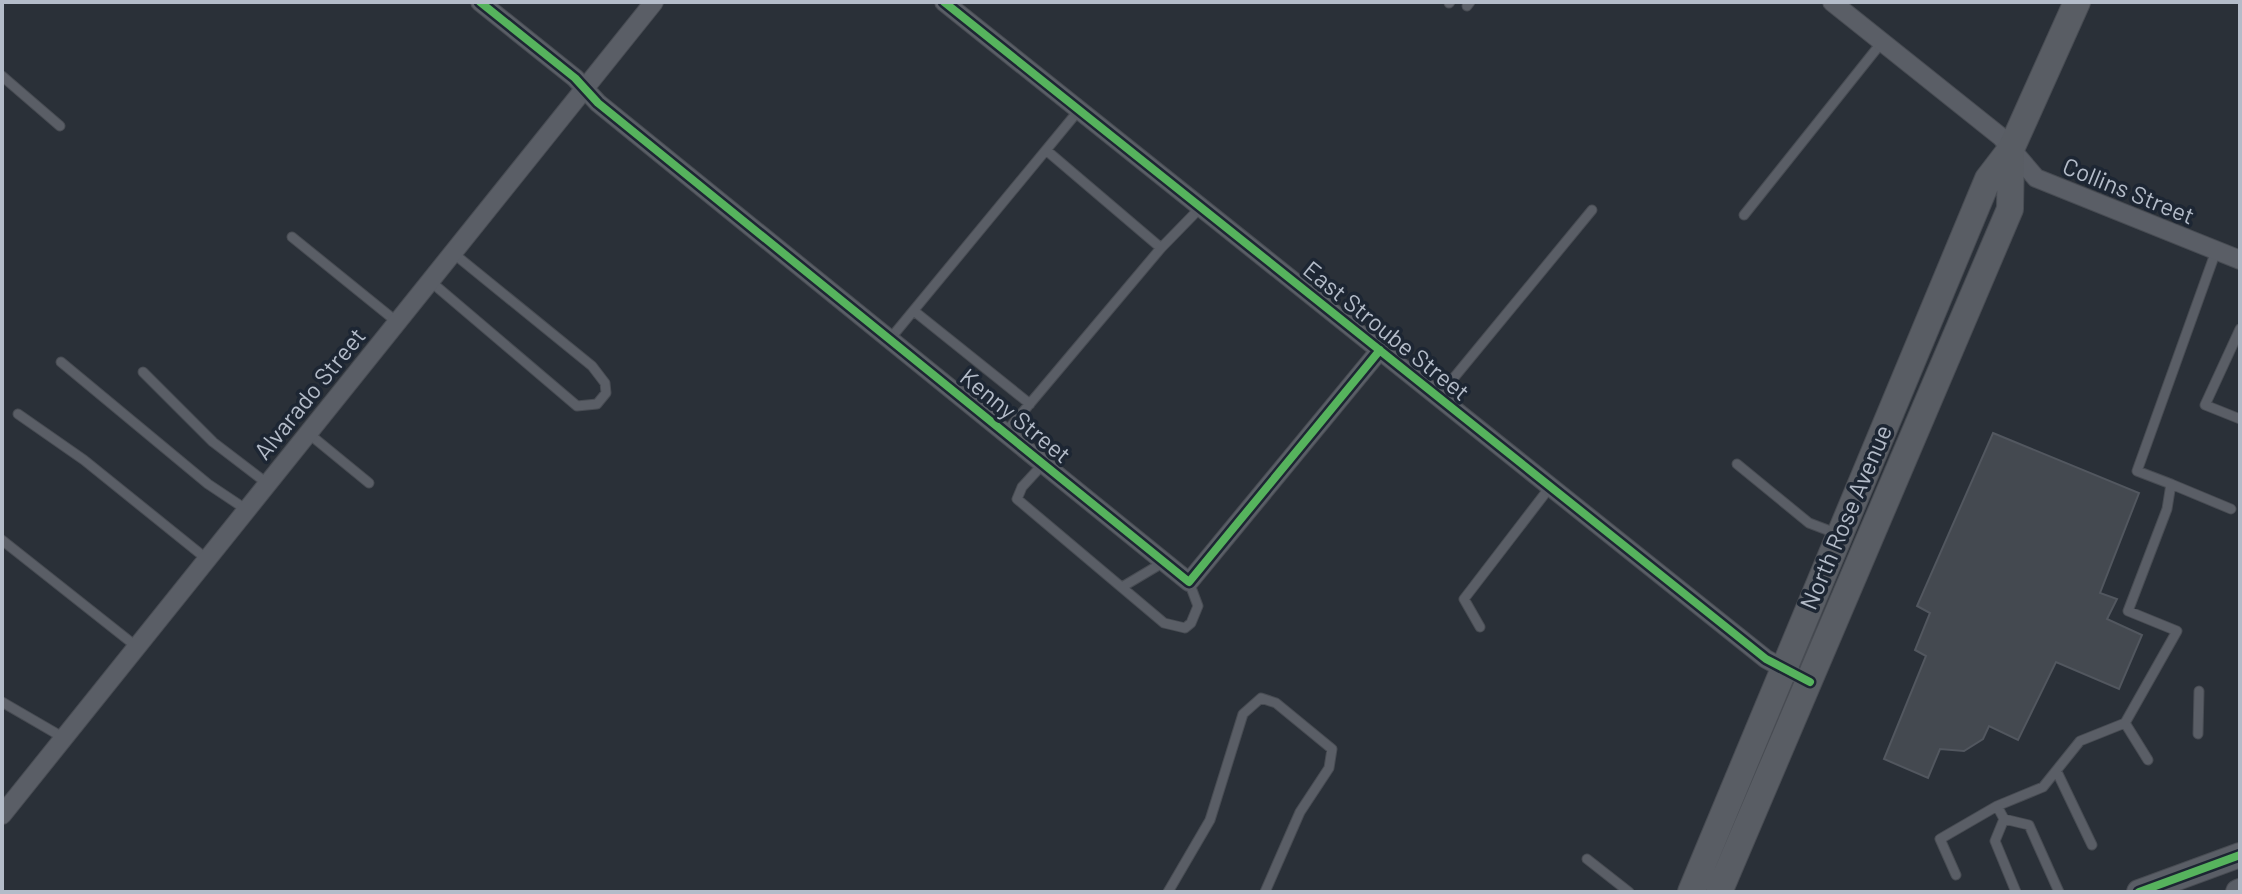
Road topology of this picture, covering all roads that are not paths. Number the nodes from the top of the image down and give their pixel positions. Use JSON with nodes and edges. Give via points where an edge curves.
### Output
{"nodes":[{"id":1,"x":480,"y":2,"type":"edge"},
{"id":2,"x":654,"y":2,"type":"edge"},
{"id":3,"x":944,"y":2,"type":"edge"},
{"id":4,"x":1832,"y":2,"type":"edge"},
{"id":5,"x":2077,"y":2,"type":"edge"},
{"id":6,"x":1882,"y":42,"type":"junction"},
{"id":7,"x":2,"y":76,"type":"edge"},
{"id":8,"x":584,"y":90,"type":"junction"},
{"id":9,"x":1079,"y":110,"type":"junction"},
{"id":10,"x":60,"y":126,"type":"dead end"},
{"id":11,"x":2011,"y":149,"type":"junction"},
{"id":12,"x":1046,"y":150,"type":"junction"},
{"id":13,"x":1201,"y":207,"type":"junction"},
{"id":14,"x":1592,"y":210,"type":"dead end"},
{"id":15,"x":1744,"y":215,"type":"dead end"},
{"id":16,"x":292,"y":237,"type":"dead end"},
{"id":17,"x":1161,"y":248,"type":"junction"},
{"id":18,"x":2216,"y":251,"type":"junction"},
{"id":19,"x":453,"y":253,"type":"junction"},
{"id":20,"x":2240,"y":260,"type":"edge"},
{"id":21,"x":430,"y":281,"type":"junction"},
{"id":22,"x":914,"y":311,"type":"junction"},
{"id":23,"x":397,"y":322,"type":"junction"},
{"id":24,"x":2240,"y":329,"type":"edge"},
{"id":25,"x":890,"y":339,"type":"junction"},
{"id":26,"x":1380,"y":350,"type":"junction"},
{"id":27,"x":61,"y":362,"type":"dead end"},
{"id":28,"x":143,"y":372,"type":"dead end"},
{"id":29,"x":1438,"y":397,"type":"junction"},
{"id":30,"x":1030,"y":404,"type":"junction"},
{"id":31,"x":18,"y":414,"type":"dead end"},
{"id":32,"x":2240,"y":419,"type":"edge"},
{"id":33,"x":1006,"y":432,"type":"junction"},
{"id":34,"x":308,"y":433,"type":"junction"},
{"id":35,"x":1044,"y":463,"type":"junction"},
{"id":36,"x":1737,"y":464,"type":"dead end"},
{"id":37,"x":369,"y":483,"type":"dead end"},
{"id":38,"x":268,"y":484,"type":"junction"},
{"id":39,"x":2171,"y":484,"type":"junction"},
{"id":40,"x":1550,"y":487,"type":"junction"},
{"id":41,"x":2231,"y":509,"type":"dead end"},
{"id":42,"x":247,"y":510,"type":"junction"},
{"id":43,"x":1838,"y":534,"type":"junction"},
{"id":44,"x":2,"y":540,"type":"edge"},
{"id":45,"x":208,"y":560,"type":"junction"},
{"id":46,"x":1164,"y":562,"type":"junction"},
{"id":47,"x":1189,"y":582,"type":"junction"},
{"id":48,"x":1122,"y":587,"type":"junction"},
{"id":49,"x":1480,"y":627,"type":"dead end"},
{"id":50,"x":137,"y":647,"type":"junction"},
{"id":51,"x":1782,"y":667,"type":"junction"},
{"id":52,"x":1810,"y":682,"type":"junction"},
{"id":53,"x":2199,"y":691,"type":"dead end"},
{"id":54,"x":2,"y":702,"type":"edge"},
{"id":55,"x":2125,"y":723,"type":"junction"},
{"id":56,"x":2198,"y":734,"type":"dead end"},
{"id":57,"x":64,"y":738,"type":"junction"},
{"id":58,"x":2148,"y":760,"type":"dead end"},
{"id":59,"x":2058,"y":774,"type":"junction"},
{"id":60,"x":1997,"y":806,"type":"junction"},
{"id":61,"x":2,"y":815,"type":"edge"},
{"id":62,"x":2004,"y":819,"type":"junction"},
{"id":63,"x":2092,"y":845,"type":"dead end"},
{"id":64,"x":2240,"y":855,"type":"edge"},
{"id":65,"x":1587,"y":859,"type":"dead end"},
{"id":66,"x":1956,"y":875,"type":"dead end"},
{"id":67,"x":1168,"y":892,"type":"edge"},
{"id":68,"x":1265,"y":892,"type":"edge"},
{"id":69,"x":1629,"y":892,"type":"edge"},
{"id":70,"x":1691,"y":892,"type":"edge"},
{"id":71,"x":1719,"y":892,"type":"edge"},
{"id":72,"x":2016,"y":892,"type":"edge"},
{"id":73,"x":2059,"y":892,"type":"edge"},
{"id":74,"x":2139,"y":892,"type":"edge"}],
"edges":[{"from":1,"to":8,"type":"street","name":"Kenny Street"},
{"from":2,"to":8,"type":"street","name":"Alvarado Street"},
{"from":3,"to":9,"type":"street","name":"East Stroube Street"},
{"from":4,"to":6,"type":"street","name":"Collins Street"},
{"from":5,"to":11,"type":"main road","name":"North Rose Avenue"},
{"from":6,"to":11,"type":"street","name":"Collins Street"},
{"from":6,"to":15,"type":"lane"},
{"from":7,"to":10,"type":"lane"},
{"from":8,"to":19,"type":"street","name":"Alvarado Street"},
{"from":8,"to":25,"type":"street","name":"Kenny Street"},
{"from":9,"to":12,"type":"lane"},
{"from":9,"to":13,"type":"street","name":"East Stroube Street"},
{"from":11,"to":18,"type":"street","name":"Collins Street","via":[[2036,178]]},
{"from":11,"to":43,"type":"main road","name":"North Rose Avenue","via":[[1988,179]]},
{"from":11,"to":52,"type":"main road","name":"North Rose Avenue","via":[[2010,209]]},
{"from":12,"to":17,"type":"lane"},
{"from":12,"to":22,"type":"lane"},
{"from":13,"to":17,"type":"lane"},
{"from":13,"to":26,"type":"street","name":"East Stroube Street"},
{"from":14,"to":29,"type":"lane"},
{"from":16,"to":23,"type":"lane"},
{"from":17,"to":30,"type":"lane"},
{"from":18,"to":20,"type":"street","name":"Collins Street"},
{"from":18,"to":39,"type":"lane","via":[[2137,471]]},
{"from":19,"to":21,"type":"street","name":"Alvarado Street"},
{"from":19,"to":21,"type":"lane","via":[[592,366],[605,383],[606,393],[597,404],[577,406]]},
{"from":21,"to":23,"type":"street","name":"Alvarado Street"},
{"from":22,"to":25,"type":"lane"},
{"from":22,"to":30,"type":"lane"},
{"from":23,"to":34,"type":"street","name":"Alvarado Street"},
{"from":24,"to":32,"type":"lane","via":[[2205,405]]},
{"from":25,"to":33,"type":"street","name":"Kenny Street"},
{"from":26,"to":29,"type":"street","name":"East Stroube Street"},
{"from":26,"to":47,"type":"street"},
{"from":27,"to":42,"type":"lane"},
{"from":28,"to":38,"type":"lane","via":[[213,442]]},
{"from":29,"to":40,"type":"street","name":"East Stroube Street"},
{"from":30,"to":33,"type":"lane"},
{"from":31,"to":45,"type":"lane"},
{"from":33,"to":35,"type":"street","name":"Kenny Street"},
{"from":34,"to":37,"type":"lane"},
{"from":34,"to":38,"type":"street","name":"Alvarado Street"},
{"from":35,"to":46,"type":"street","name":"Kenny Street"},
{"from":35,"to":48,"type":"lane","via":[[1017,499]]},
{"from":36,"to":43,"type":"lane","via":[[1809,523]]},
{"from":38,"to":42,"type":"street","name":"Alvarado Street"},
{"from":39,"to":41,"type":"lane"},
{"from":39,"to":55,"type":"lane","via":[[2167,509],[2128,611],[2177,631]]},
{"from":40,"to":49,"type":"lane","via":[[1464,599]]},
{"from":40,"to":51,"type":"street","name":"East Stroube Street"},
{"from":42,"to":45,"type":"street","name":"Alvarado Street"},
{"from":43,"to":51,"type":"main road","name":"North Rose Avenue"},
{"from":44,"to":50,"type":"lane"},
{"from":45,"to":50,"type":"street","name":"Alvarado Street"},
{"from":46,"to":47,"type":"street","name":"Kenny Street"},
{"from":46,"to":48,"type":"lane"},
{"from":47,"to":48,"type":"lane","via":[[1198,606],[1185,628],[1164,623]]},
{"from":50,"to":57,"type":"street","name":"Alvarado Street"},
{"from":51,"to":52,"type":"street","name":"East Stroube Street"},
{"from":51,"to":70,"type":"main road","name":"North Rose Avenue"},
{"from":52,"to":71,"type":"main road","name":"North Rose Avenue"},
{"from":53,"to":56,"type":"lane"},
{"from":54,"to":57,"type":"lane"},
{"from":55,"to":58,"type":"lane"},
{"from":55,"to":59,"type":"lane","via":[[2080,741]]},
{"from":57,"to":61,"type":"street","name":"Alvarado Street"},
{"from":59,"to":60,"type":"lane","via":[[2043,787]]},
{"from":59,"to":63,"type":"lane"},
{"from":60,"to":62,"type":"lane"},
{"from":60,"to":66,"type":"lane","via":[[1940,839]]},
{"from":62,"to":72,"type":"lane","via":[[1995,841]]},
{"from":62,"to":73,"type":"lane","via":[[2029,825]]},
{"from":64,"to":74,"type":"street"},
{"from":65,"to":69,"type":"lane"},
{"from":67,"to":68,"type":"lane","via":[[1210,820],[1243,714],[1261,698],[1276,703],[1332,749],[1329,768],[1300,812]]}]}
